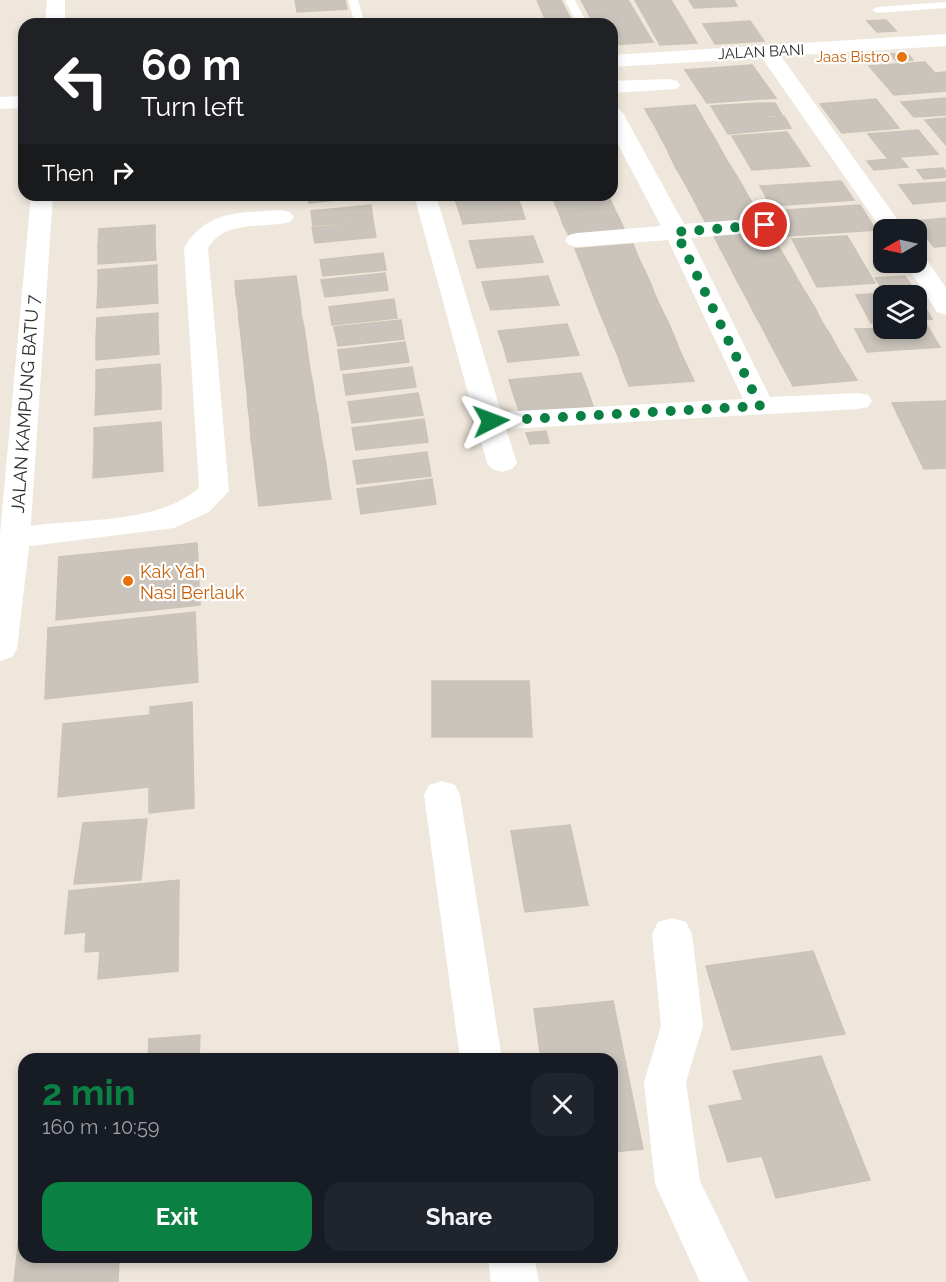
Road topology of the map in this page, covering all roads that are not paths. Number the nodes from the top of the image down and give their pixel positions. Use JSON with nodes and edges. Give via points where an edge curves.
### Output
{"nodes":[{"id":1,"x":56,"y":0,"type":"edge"},
{"id":2,"x":353,"y":0,"type":"edge"},
{"id":3,"x":570,"y":0,"type":"edge"},
{"id":4,"x":946,"y":5,"type":"edge"},
{"id":5,"x":877,"y":10,"type":"dead end"},
{"id":6,"x":55,"y":18,"type":"edge"},
{"id":7,"x":358,"y":18,"type":"edge"},
{"id":8,"x":579,"y":18,"type":"edge"},
{"id":9,"x":946,"y":40,"type":"edge"},
{"id":10,"x":768,"y":52,"type":"junction"},
{"id":11,"x":618,"y":61,"type":"edge"},
{"id":12,"x":670,"y":85,"type":"dead end"},
{"id":13,"x":618,"y":87,"type":"edge"},
{"id":14,"x":18,"y":102,"type":"edge"},
{"id":15,"x":0,"y":104,"type":"edge"},
{"id":16,"x":618,"y":124,"type":"edge"},
{"id":17,"x":41,"y":201,"type":"edge"},
{"id":18,"x":427,"y":201,"type":"edge"},
{"id":19,"x":282,"y":217,"type":"dead end"},
{"id":20,"x":885,"y":219,"type":"edge"},
{"id":21,"x":765,"y":225,"type":"dead end"},
{"id":22,"x":676,"y":232,"type":"junction"},
{"id":23,"x":577,"y":240,"type":"dead end"},
{"id":24,"x":923,"y":273,"type":"edge"},
{"id":25,"x":946,"y":307,"type":"edge"},
{"id":26,"x":858,"y":401,"type":"dead end"},
{"id":27,"x":760,"y":406,"type":"junction"},
{"id":28,"x":491,"y":421,"type":"junction"},
{"id":29,"x":502,"y":463,"type":"dead end"},
{"id":30,"x":9,"y":495,"type":"edge"},
{"id":31,"x":15,"y":538,"type":"junction"},
{"id":32,"x":0,"y":649,"type":"edge"},
{"id":33,"x":442,"y":795,"type":"dead end"},
{"id":34,"x":672,"y":934,"type":"dead end"},
{"id":35,"x":480,"y":1053,"type":"edge"},
{"id":36,"x":512,"y":1263,"type":"edge"},
{"id":37,"x":515,"y":1282,"type":"edge"},
{"id":38,"x":725,"y":1282,"type":"edge"}],
"edges":[{"from":1,"to":6,"type":"street"},
{"from":2,"to":7,"type":"lane"},
{"from":3,"to":8,"type":"lane"},
{"from":4,"to":5,"type":"lane"},
{"from":9,"to":10,"type":"street","name":"JALAN BANI"},
{"from":10,"to":11,"type":"street","name":"JALAN BANI"},
{"from":10,"to":20,"type":"street"},
{"from":12,"to":13,"type":"street"},
{"from":14,"to":15,"type":"street"},
{"from":16,"to":22,"type":"street"},
{"from":17,"to":30,"type":"street","name":"JALAN KAMPUNG BATU 7"},
{"from":18,"to":28,"type":"street"},
{"from":19,"to":31,"type":"street","via":[[230,222],[210,230],[196,248],[214,491],[198,505],[163,521]]},
{"from":21,"to":22,"type":"street"},
{"from":22,"to":23,"type":"street"},
{"from":22,"to":27,"type":"street"},
{"from":24,"to":25,"type":"street"},
{"from":26,"to":27,"type":"street"},
{"from":27,"to":28,"type":"street"},
{"from":28,"to":29,"type":"street"},
{"from":30,"to":31,"type":"street","name":"JALAN KAMPUNG BATU 7"},
{"from":31,"to":32,"type":"street","name":"JALAN KAMPUNG BATU 7"},
{"from":33,"to":35,"type":"street"},
{"from":34,"to":38,"type":"street","via":[[682,1026],[665,1082],[678,1184]]},
{"from":36,"to":37,"type":"street"}]}
